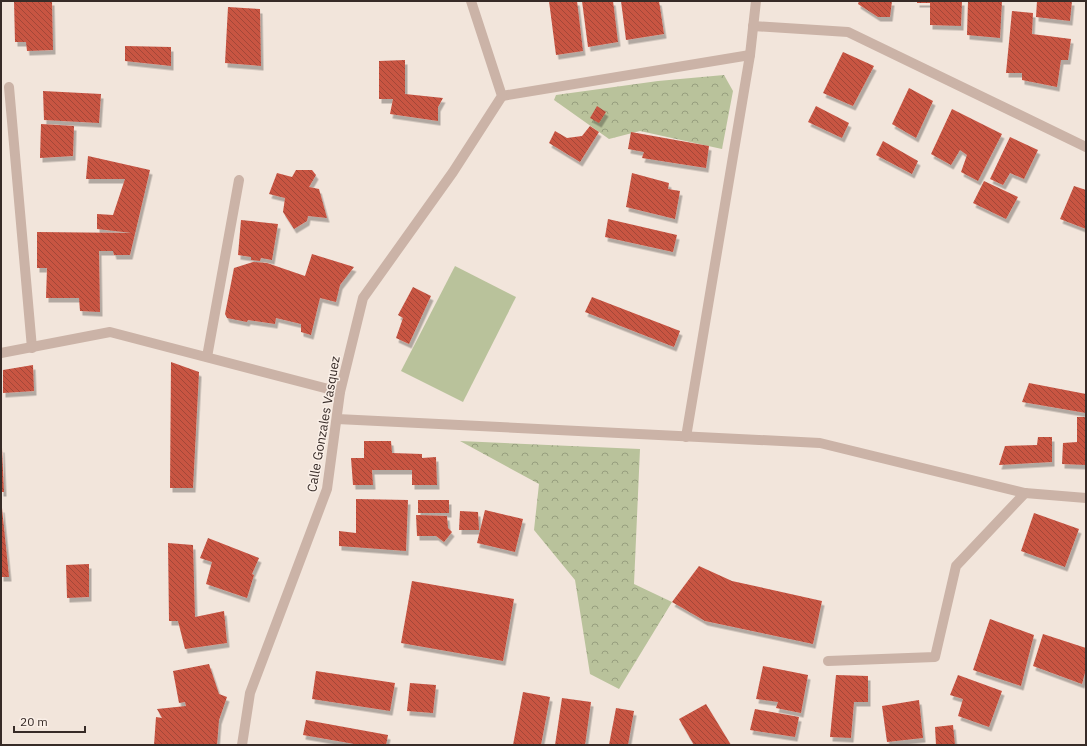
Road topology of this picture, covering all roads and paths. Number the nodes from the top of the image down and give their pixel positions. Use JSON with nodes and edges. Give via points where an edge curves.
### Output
{"nodes":[{"id":1,"x":471,"y":1,"type":"edge"},
{"id":2,"x":756,"y":1,"type":"edge"},
{"id":3,"x":753,"y":26,"type":"junction"},
{"id":4,"x":750,"y":55,"type":"junction"},
{"id":5,"x":9,"y":86,"type":"dead end"},
{"id":6,"x":502,"y":96,"type":"junction"},
{"id":7,"x":1086,"y":148,"type":"edge"},
{"id":8,"x":239,"y":180,"type":"dead end"},
{"id":9,"x":32,"y":348,"type":"junction"},
{"id":10,"x":1,"y":353,"type":"edge"},
{"id":11,"x":207,"y":357,"type":"junction"},
{"id":12,"x":340,"y":392,"type":"junction"},
{"id":13,"x":337,"y":419,"type":"junction"},
{"id":14,"x":686,"y":437,"type":"junction"},
{"id":15,"x":1025,"y":493,"type":"junction"},
{"id":16,"x":1086,"y":498,"type":"edge"},
{"id":17,"x":828,"y":661,"type":"dead end"},
{"id":18,"x":242,"y":745,"type":"edge"}],
"edges":[{"from":1,"to":6,"type":"street"},
{"from":2,"to":3,"type":"street"},
{"from":3,"to":4,"type":"street"},
{"from":3,"to":7,"type":"street","via":[[848,32]]},
{"from":4,"to":6,"type":"street"},
{"from":4,"to":14,"type":"street"},
{"from":5,"to":9,"type":"street"},
{"from":6,"to":12,"type":"street","name":"Calle Gonzales Vasquez","via":[[453,172],[363,298]]},
{"from":8,"to":11,"type":"street"},
{"from":9,"to":10,"type":"street"},
{"from":9,"to":11,"type":"street","via":[[110,332]]},
{"from":11,"to":12,"type":"street"},
{"from":12,"to":13,"type":"street","name":"Calle Gonzales Vasquez"},
{"from":13,"to":14,"type":"street"},
{"from":13,"to":18,"type":"street","name":"Calle Gonzales Vasquez","via":[[327,489],[250,693]]},
{"from":14,"to":15,"type":"street","via":[[820,444]]},
{"from":15,"to":16,"type":"street"},
{"from":15,"to":17,"type":"street","via":[[956,566],[935,657]]}]}
